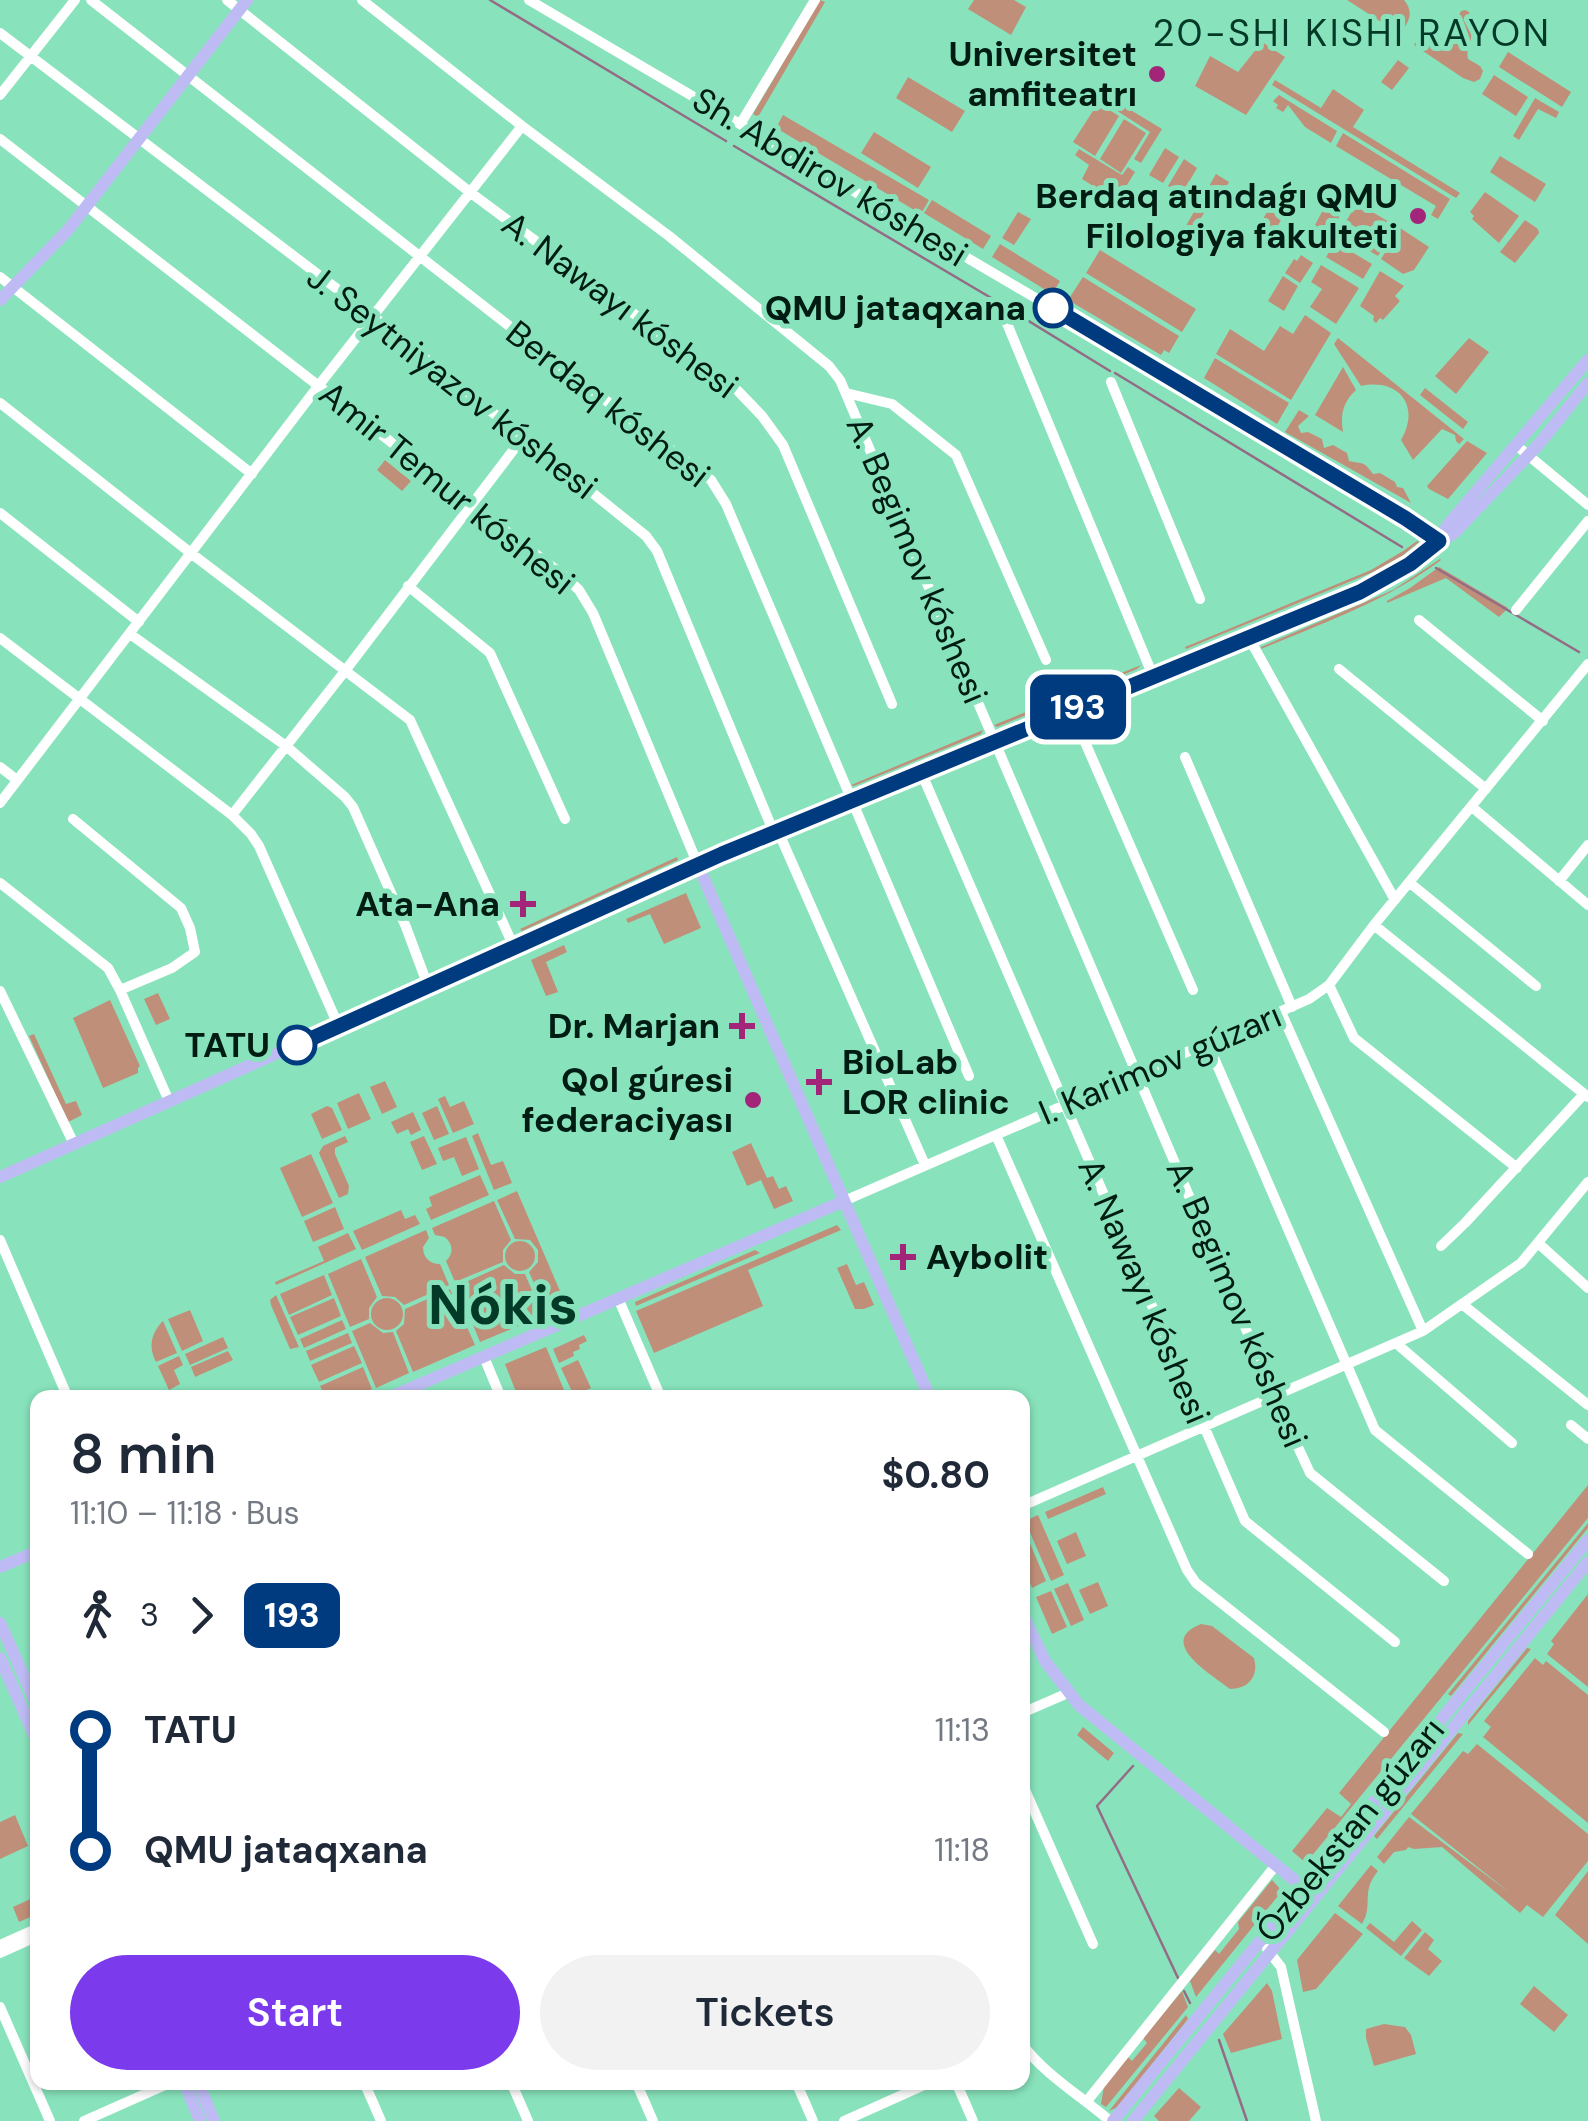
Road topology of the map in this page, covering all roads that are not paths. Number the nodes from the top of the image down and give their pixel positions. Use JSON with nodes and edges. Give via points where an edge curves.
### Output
{"nodes":[{"id":1,"x":74,"y":0,"type":"edge"},
{"id":2,"x":91,"y":0,"type":"edge"},
{"id":3,"x":228,"y":0,"type":"edge"},
{"id":4,"x":362,"y":0,"type":"edge"},
{"id":5,"x":529,"y":0,"type":"edge"},
{"id":6,"x":815,"y":0,"type":"edge"},
{"id":7,"x":244,"y":5,"type":"edge"},
{"id":8,"x":0,"y":33,"type":"edge"},
{"id":9,"x":32,"y":56,"type":"junction"},
{"id":10,"x":189,"y":77,"type":"junction"},
{"id":11,"x":0,"y":96,"type":"edge"},
{"id":12,"x":741,"y":123,"type":"junction"},
{"id":13,"x":522,"y":126,"type":"junction"},
{"id":14,"x":0,"y":139,"type":"edge"},
{"id":15,"x":138,"y":139,"type":"junction"},
{"id":16,"x":471,"y":194,"type":"junction"},
{"id":17,"x":87,"y":206,"type":"junction"},
{"id":18,"x":420,"y":257,"type":"junction"},
{"id":19,"x":0,"y":277,"type":"edge"},
{"id":20,"x":13,"y":286,"type":"junction"},
{"id":21,"x":0,"y":300,"type":"edge"},
{"id":22,"x":1001,"y":309,"type":"dead end"},
{"id":23,"x":374,"y":317,"type":"junction"},
{"id":24,"x":1588,"y":360,"type":"edge"},
{"id":25,"x":1111,"y":382,"type":"dead end"},
{"id":26,"x":1588,"y":383,"type":"edge"},
{"id":27,"x":319,"y":385,"type":"junction"},
{"id":28,"x":846,"y":393,"type":"junction"},
{"id":29,"x":0,"y":403,"type":"edge"},
{"id":30,"x":524,"y":436,"type":"junction"},
{"id":31,"x":1523,"y":450,"type":"junction"},
{"id":32,"x":252,"y":474,"type":"junction"},
{"id":33,"x":471,"y":503,"type":"junction"},
{"id":34,"x":1588,"y":504,"type":"edge"},
{"id":35,"x":0,"y":513,"type":"edge"},
{"id":36,"x":1588,"y":521,"type":"edge"},
{"id":37,"x":1439,"y":541,"type":"junction"},
{"id":38,"x":192,"y":554,"type":"junction"},
{"id":39,"x":408,"y":586,"type":"junction"},
{"id":40,"x":1200,"y":599,"type":"dead end"},
{"id":41,"x":1516,"y":610,"type":"dead end"},
{"id":42,"x":1419,"y":620,"type":"dead end"},
{"id":43,"x":139,"y":622,"type":"junction"},
{"id":44,"x":130,"y":634,"type":"junction"},
{"id":45,"x":0,"y":638,"type":"edge"},
{"id":46,"x":1249,"y":638,"type":"junction"},
{"id":47,"x":1046,"y":660,"type":"dead end"},
{"id":48,"x":1588,"y":664,"type":"edge"},
{"id":49,"x":1339,"y":669,"type":"dead end"},
{"id":50,"x":346,"y":672,"type":"junction"},
{"id":51,"x":1152,"y":676,"type":"junction"},
{"id":52,"x":80,"y":700,"type":"junction"},
{"id":53,"x":892,"y":704,"type":"dead end"},
{"id":54,"x":1071,"y":710,"type":"junction"},
{"id":55,"x":1542,"y":721,"type":"junction"},
{"id":56,"x":995,"y":742,"type":"junction"},
{"id":57,"x":286,"y":746,"type":"junction"},
{"id":58,"x":1185,"y":756,"type":"dead end"},
{"id":59,"x":0,"y":767,"type":"edge"},
{"id":60,"x":920,"y":772,"type":"junction"},
{"id":61,"x":17,"y":780,"type":"junction"},
{"id":62,"x":1486,"y":790,"type":"junction"},
{"id":63,"x":852,"y":800,"type":"junction"},
{"id":64,"x":0,"y":803,"type":"edge"},
{"id":65,"x":1472,"y":807,"type":"junction"},
{"id":66,"x":232,"y":816,"type":"junction"},
{"id":67,"x":73,"y":819,"type":"dead end"},
{"id":68,"x":565,"y":819,"type":"dead end"},
{"id":69,"x":776,"y":832,"type":"junction"},
{"id":70,"x":1588,"y":845,"type":"edge"},
{"id":71,"x":698,"y":865,"type":"junction"},
{"id":72,"x":1559,"y":881,"type":"junction"},
{"id":73,"x":0,"y":883,"type":"edge"},
{"id":74,"x":1410,"y":883,"type":"junction"},
{"id":75,"x":1395,"y":900,"type":"junction"},
{"id":76,"x":1588,"y":905,"type":"edge"},
{"id":77,"x":1374,"y":925,"type":"junction"},
{"id":78,"x":514,"y":947,"type":"junction"},
{"id":79,"x":1329,"y":985,"type":"junction"},
{"id":80,"x":428,"y":986,"type":"junction"},
{"id":81,"x":1536,"y":986,"type":"dead end"},
{"id":82,"x":120,"y":990,"type":"junction"},
{"id":83,"x":1193,"y":990,"type":"dead end"},
{"id":84,"x":0,"y":991,"type":"edge"},
{"id":85,"x":1286,"y":1010,"type":"junction"},
{"id":86,"x":339,"y":1027,"type":"junction"},
{"id":87,"x":1208,"y":1044,"type":"junction"},
{"id":88,"x":1138,"y":1074,"type":"junction"},
{"id":89,"x":969,"y":1076,"type":"dead end"},
{"id":90,"x":1586,"y":1096,"type":"edge"},
{"id":91,"x":168,"y":1101,"type":"junction"},
{"id":92,"x":1064,"y":1105,"type":"junction"},
{"id":93,"x":996,"y":1135,"type":"junction"},
{"id":94,"x":74,"y":1144,"type":"junction"},
{"id":95,"x":925,"y":1166,"type":"junction"},
{"id":96,"x":1517,"y":1168,"type":"junction"},
{"id":97,"x":0,"y":1177,"type":"edge"},
{"id":98,"x":1588,"y":1182,"type":"edge"},
{"id":99,"x":844,"y":1202,"type":"junction"},
{"id":100,"x":0,"y":1240,"type":"edge"},
{"id":101,"x":1538,"y":1242,"type":"junction"},
{"id":102,"x":1440,"y":1246,"type":"dead end"},
{"id":103,"x":1588,"y":1288,"type":"edge"},
{"id":104,"x":618,"y":1298,"type":"junction"},
{"id":105,"x":1462,"y":1304,"type":"junction"},
{"id":106,"x":1422,"y":1332,"type":"junction"},
{"id":107,"x":1396,"y":1344,"type":"junction"},
{"id":108,"x":484,"y":1357,"type":"junction"},
{"id":109,"x":1347,"y":1366,"type":"junction"},
{"id":110,"x":65,"y":1390,"type":"edge"},
{"id":111,"x":407,"y":1390,"type":"edge"},
{"id":112,"x":498,"y":1390,"type":"edge"},
{"id":113,"x":658,"y":1390,"type":"edge"},
{"id":114,"x":926,"y":1390,"type":"edge"},
{"id":115,"x":1275,"y":1398,"type":"junction"},
{"id":116,"x":1588,"y":1405,"type":"edge"},
{"id":117,"x":1571,"y":1426,"type":"dead end"},
{"id":118,"x":1203,"y":1429,"type":"junction"},
{"id":119,"x":1588,"y":1439,"type":"edge"},
{"id":120,"x":1512,"y":1443,"type":"dead end"},
{"id":121,"x":1138,"y":1457,"type":"junction"},
{"id":122,"x":1030,"y":1503,"type":"edge"},
{"id":123,"x":1588,"y":1540,"type":"edge"},
{"id":124,"x":30,"y":1554,"type":"edge"},
{"id":125,"x":1528,"y":1554,"type":"dead end"},
{"id":126,"x":1588,"y":1562,"type":"edge"},
{"id":127,"x":0,"y":1567,"type":"edge"},
{"id":128,"x":1444,"y":1581,"type":"dead end"},
{"id":129,"x":0,"y":1623,"type":"edge"},
{"id":130,"x":1030,"y":1630,"type":"edge"},
{"id":131,"x":1395,"y":1642,"type":"dead end"},
{"id":132,"x":0,"y":1658,"type":"edge"},
{"id":133,"x":30,"y":1690,"type":"edge"},
{"id":134,"x":1068,"y":1693,"type":"junction"},
{"id":135,"x":1030,"y":1710,"type":"edge"},
{"id":136,"x":30,"y":1726,"type":"edge"},
{"id":137,"x":1384,"y":1732,"type":"dead end"},
{"id":138,"x":1030,"y":1802,"type":"edge"},
{"id":139,"x":1276,"y":1865,"type":"junction"},
{"id":140,"x":1309,"y":1892,"type":"junction"},
{"id":141,"x":30,"y":1931,"type":"edge"},
{"id":142,"x":30,"y":1939,"type":"edge"},
{"id":143,"x":1259,"y":1942,"type":"junction"},
{"id":144,"x":0,"y":1944,"type":"edge"},
{"id":145,"x":1093,"y":1944,"type":"dead end"},
{"id":146,"x":0,"y":1952,"type":"edge"},
{"id":147,"x":1271,"y":1952,"type":"junction"},
{"id":148,"x":0,"y":2007,"type":"edge"},
{"id":149,"x":1030,"y":2053,"type":"edge"},
{"id":150,"x":30,"y":2075,"type":"edge"},
{"id":151,"x":36,"y":2090,"type":"edge"},
{"id":152,"x":154,"y":2090,"type":"edge"},
{"id":153,"x":187,"y":2090,"type":"edge"},
{"id":154,"x":201,"y":2090,"type":"edge"},
{"id":155,"x":367,"y":2090,"type":"edge"},
{"id":156,"x":514,"y":2090,"type":"edge"},
{"id":157,"x":639,"y":2090,"type":"edge"},
{"id":158,"x":799,"y":2090,"type":"edge"},
{"id":159,"x":913,"y":2090,"type":"edge"},
{"id":160,"x":959,"y":2090,"type":"edge"},
{"id":161,"x":1087,"y":2102,"type":"junction"},
{"id":162,"x":50,"y":2121,"type":"edge"},
{"id":163,"x":84,"y":2121,"type":"edge"},
{"id":164,"x":200,"y":2121,"type":"edge"},
{"id":165,"x":214,"y":2121,"type":"edge"},
{"id":166,"x":381,"y":2121,"type":"edge"},
{"id":167,"x":528,"y":2121,"type":"edge"},
{"id":168,"x":652,"y":2121,"type":"edge"},
{"id":169,"x":813,"y":2121,"type":"edge"},
{"id":170,"x":844,"y":2121,"type":"edge"},
{"id":171,"x":973,"y":2121,"type":"edge"},
{"id":172,"x":1111,"y":2121,"type":"edge"},
{"id":173,"x":1133,"y":2121,"type":"edge"},
{"id":174,"x":1316,"y":2121,"type":"edge"}],
"edges":[{"from":1,"to":9,"type":"street"},
{"from":2,"to":10,"type":"street","name":"Berdaq kóshesi"},
{"from":3,"to":7,"type":"street","name":"A. Nawayı kóshesi"},
{"from":4,"to":13,"type":"street","name":"A. Begimov kóshesi"},
{"from":5,"to":12,"type":"street","name":"Sh. Abdirov kóshesi"},
{"from":6,"to":12,"type":"street"},
{"from":7,"to":10,"type":"main road"},
{"from":7,"to":16,"type":"street","name":"A. Nawayı kóshesi"},
{"from":8,"to":9,"type":"street","name":"J. Seytniyazov kóshesi"},
{"from":9,"to":11,"type":"street"},
{"from":9,"to":15,"type":"street","name":"J. Seytniyazov kóshesi"},
{"from":10,"to":15,"type":"main road"},
{"from":10,"to":18,"type":"street","name":"Berdaq kóshesi"},
{"from":12,"to":37,"type":"street","name":"Sh. Abdirov kóshesi"},
{"from":13,"to":16,"type":"street"},
{"from":13,"to":28,"type":"street","name":"A. Begimov kóshesi","via":[[830,366]]},
{"from":14,"to":17,"type":"street","name":"Amir Temur kóshesi"},
{"from":15,"to":17,"type":"main road"},
{"from":15,"to":23,"type":"street","name":"J. Seytniyazov kóshesi"},
{"from":16,"to":18,"type":"street"},
{"from":16,"to":53,"type":"street","name":"A. Nawayı kóshesi","via":[[762,416],[783,445]]},
{"from":17,"to":20,"type":"main road"},
{"from":17,"to":27,"type":"street","name":"Amir Temur kóshesi"},
{"from":18,"to":23,"type":"street"},
{"from":18,"to":63,"type":"street","name":"Berdaq kóshesi","via":[[711,480]]},
{"from":19,"to":20,"type":"street"},
{"from":20,"to":21,"type":"main road"},
{"from":20,"to":32,"type":"street"},
{"from":22,"to":51,"type":"street"},
{"from":23,"to":27,"type":"street"},
{"from":23,"to":30,"type":"street","name":"J. Seytniyazov kóshesi"},
{"from":24,"to":31,"type":"main road"},
{"from":25,"to":40,"type":"street"},
{"from":26,"to":31,"type":"main road"},
{"from":27,"to":32,"type":"street"},
{"from":27,"to":33,"type":"street","name":"Amir Temur kóshesi"},
{"from":28,"to":47,"type":"street","via":[[892,404],[956,456]]},
{"from":28,"to":56,"type":"street","name":"A. Begimov kóshesi"},
{"from":29,"to":38,"type":"street"},
{"from":30,"to":33,"type":"street"},
{"from":30,"to":69,"type":"street","name":"J. Seytniyazov kóshesi","via":[[657,551]]},
{"from":31,"to":34,"type":"street"},
{"from":31,"to":37,"type":"main road"},
{"from":32,"to":38,"type":"street"},
{"from":33,"to":39,"type":"street"},
{"from":33,"to":71,"type":"street","name":"Amir Temur kóshesi","via":[[579,590]]},
{"from":35,"to":43,"type":"street"},
{"from":36,"to":41,"type":"street"},
{"from":37,"to":46,"type":"main road","via":[[1389,577]]},
{"from":38,"to":43,"type":"street"},
{"from":38,"to":50,"type":"street"},
{"from":39,"to":50,"type":"street"},
{"from":39,"to":68,"type":"street","via":[[490,653]]},
{"from":42,"to":55,"type":"street"},
{"from":43,"to":44,"type":"street"},
{"from":44,"to":52,"type":"street"},
{"from":44,"to":57,"type":"street"},
{"from":45,"to":52,"type":"street"},
{"from":46,"to":51,"type":"main road"},
{"from":46,"to":75,"type":"street"},
{"from":48,"to":55,"type":"street","name":"I. Karimov gúzarı"},
{"from":49,"to":62,"type":"street"},
{"from":50,"to":57,"type":"street"},
{"from":50,"to":78,"type":"street","via":[[410,720]]},
{"from":51,"to":54,"type":"main road"},
{"from":52,"to":61,"type":"street"},
{"from":52,"to":66,"type":"street"},
{"from":54,"to":56,"type":"main road"},
{"from":54,"to":83,"type":"street"},
{"from":55,"to":62,"type":"street","name":"I. Karimov gúzarı"},
{"from":56,"to":60,"type":"main road"},
{"from":56,"to":88,"type":"street","name":"A. Begimov kóshesi"},
{"from":57,"to":66,"type":"street"},
{"from":57,"to":80,"type":"street","via":[[353,807]]},
{"from":58,"to":85,"type":"street"},
{"from":59,"to":61,"type":"street"},
{"from":60,"to":63,"type":"main road"},
{"from":60,"to":92,"type":"street","name":"A. Nawayı kóshesi"},
{"from":61,"to":64,"type":"street"},
{"from":62,"to":65,"type":"street","name":"I. Karimov gúzarı"},
{"from":63,"to":69,"type":"main road"},
{"from":63,"to":89,"type":"street","name":"Berdaq kóshesi"},
{"from":65,"to":72,"type":"street"},
{"from":65,"to":74,"type":"street","name":"I. Karimov gúzarı"},
{"from":66,"to":86,"type":"street","via":[[259,846]]},
{"from":67,"to":82,"type":"street","via":[[181,908],[190,928],[195,952]]},
{"from":69,"to":71,"type":"main road"},
{"from":69,"to":95,"type":"street","name":"J. Seytniyazov kóshesi"},
{"from":70,"to":72,"type":"street"},
{"from":71,"to":78,"type":"main road"},
{"from":71,"to":99,"type":"main road","name":"Amir Temur kóshesi"},
{"from":72,"to":76,"type":"street"},
{"from":73,"to":82,"type":"street","via":[[108,968]]},
{"from":74,"to":75,"type":"street","name":"I. Karimov gúzarı"},
{"from":74,"to":81,"type":"street"},
{"from":75,"to":77,"type":"street","name":"I. Karimov gúzarı"},
{"from":77,"to":79,"type":"street","name":"I. Karimov gúzarı"},
{"from":77,"to":90,"type":"street"},
{"from":78,"to":80,"type":"main road"},
{"from":79,"to":85,"type":"street","name":"I. Karimov gúzarı"},
{"from":79,"to":96,"type":"street","via":[[1354,1038]]},
{"from":80,"to":86,"type":"main road"},
{"from":82,"to":91,"type":"street"},
{"from":84,"to":94,"type":"street"},
{"from":85,"to":87,"type":"street","name":"I. Karimov gúzarı"},
{"from":85,"to":106,"type":"street"},
{"from":86,"to":91,"type":"main road"},
{"from":87,"to":88,"type":"street","name":"I. Karimov gúzarı"},
{"from":87,"to":109,"type":"street"},
{"from":88,"to":92,"type":"street","name":"I. Karimov gúzarı"},
{"from":88,"to":115,"type":"street","name":"A. Begimov kóshesi"},
{"from":90,"to":96,"type":"street"},
{"from":91,"to":94,"type":"main road"},
{"from":92,"to":93,"type":"street","name":"I. Karimov gúzarı"},
{"from":92,"to":118,"type":"street","name":"A. Nawayı kóshesi"},
{"from":93,"to":95,"type":"street","name":"I. Karimov gúzarı"},
{"from":93,"to":121,"type":"street"},
{"from":94,"to":97,"type":"main road"},
{"from":95,"to":99,"type":"street","name":"I. Karimov gúzarı"},
{"from":96,"to":102,"type":"street"},
{"from":98,"to":101,"type":"street"},
{"from":99,"to":104,"type":"main road","name":"I. Karimov gúzarı"},
{"from":99,"to":114,"type":"main road","name":"Amir Temur kóshesi"},
{"from":100,"to":110,"type":"street"},
{"from":101,"to":103,"type":"street"},
{"from":101,"to":105,"type":"street"},
{"from":104,"to":108,"type":"main road","name":"I. Karimov gúzarı"},
{"from":104,"to":113,"type":"street"},
{"from":105,"to":106,"type":"street"},
{"from":105,"to":116,"type":"street"},
{"from":106,"to":107,"type":"street"},
{"from":107,"to":109,"type":"street"},
{"from":107,"to":120,"type":"street"},
{"from":108,"to":111,"type":"main road","name":"I. Karimov gúzarı"},
{"from":108,"to":112,"type":"street"},
{"from":109,"to":115,"type":"street"},
{"from":109,"to":125,"type":"street","via":[[1375,1430]]},
{"from":115,"to":118,"type":"street"},
{"from":115,"to":128,"type":"street","name":"A. Begimov kóshesi","via":[[1310,1474]]},
{"from":117,"to":119,"type":"street"},
{"from":118,"to":121,"type":"street"},
{"from":118,"to":131,"type":"street","name":"A. Nawayı kóshesi","via":[[1244,1521]]},
{"from":121,"to":122,"type":"street"},
{"from":121,"to":137,"type":"street","via":[[1196,1583]]},
{"from":123,"to":140,"type":"main road","name":"Ózbekstan gúzarı"},
{"from":124,"to":127,"type":"main road"},
{"from":126,"to":140,"type":"main road","name":"Ózbekstan gúzarı"},
{"from":129,"to":133,"type":"main road"},
{"from":130,"to":134,"type":"main road"},
{"from":132,"to":136,"type":"main road"},
{"from":134,"to":135,"type":"street"},
{"from":134,"to":139,"type":"main road"},
{"from":138,"to":145,"type":"street"},
{"from":139,"to":140,"type":"main road"},
{"from":139,"to":161,"type":"street","name":"Ózbekstan gúzarı"},
{"from":140,"to":143,"type":"main road","name":"Ózbekstan gúzarı"},
{"from":140,"to":147,"type":"main road","name":"Ózbekstan gúzarı"},
{"from":141,"to":144,"type":"street"},
{"from":142,"to":146,"type":"street"},
{"from":143,"to":147,"type":"street"},
{"from":143,"to":172,"type":"main road","name":"Ózbekstan gúzarı"},
{"from":147,"to":173,"type":"main road","name":"Ózbekstan gúzarı"},
{"from":147,"to":174,"type":"street","via":[[1281,1967]]},
{"from":148,"to":150,"type":"street"},
{"from":149,"to":161,"type":"street"},
{"from":151,"to":162,"type":"street"},
{"from":152,"to":163,"type":"street"},
{"from":153,"to":164,"type":"main road"},
{"from":154,"to":165,"type":"main road"},
{"from":155,"to":166,"type":"street"},
{"from":156,"to":167,"type":"street"},
{"from":157,"to":168,"type":"street"},
{"from":158,"to":169,"type":"street"},
{"from":159,"to":170,"type":"street"},
{"from":160,"to":171,"type":"street"},
{"from":161,"to":172,"type":"street"}]}
